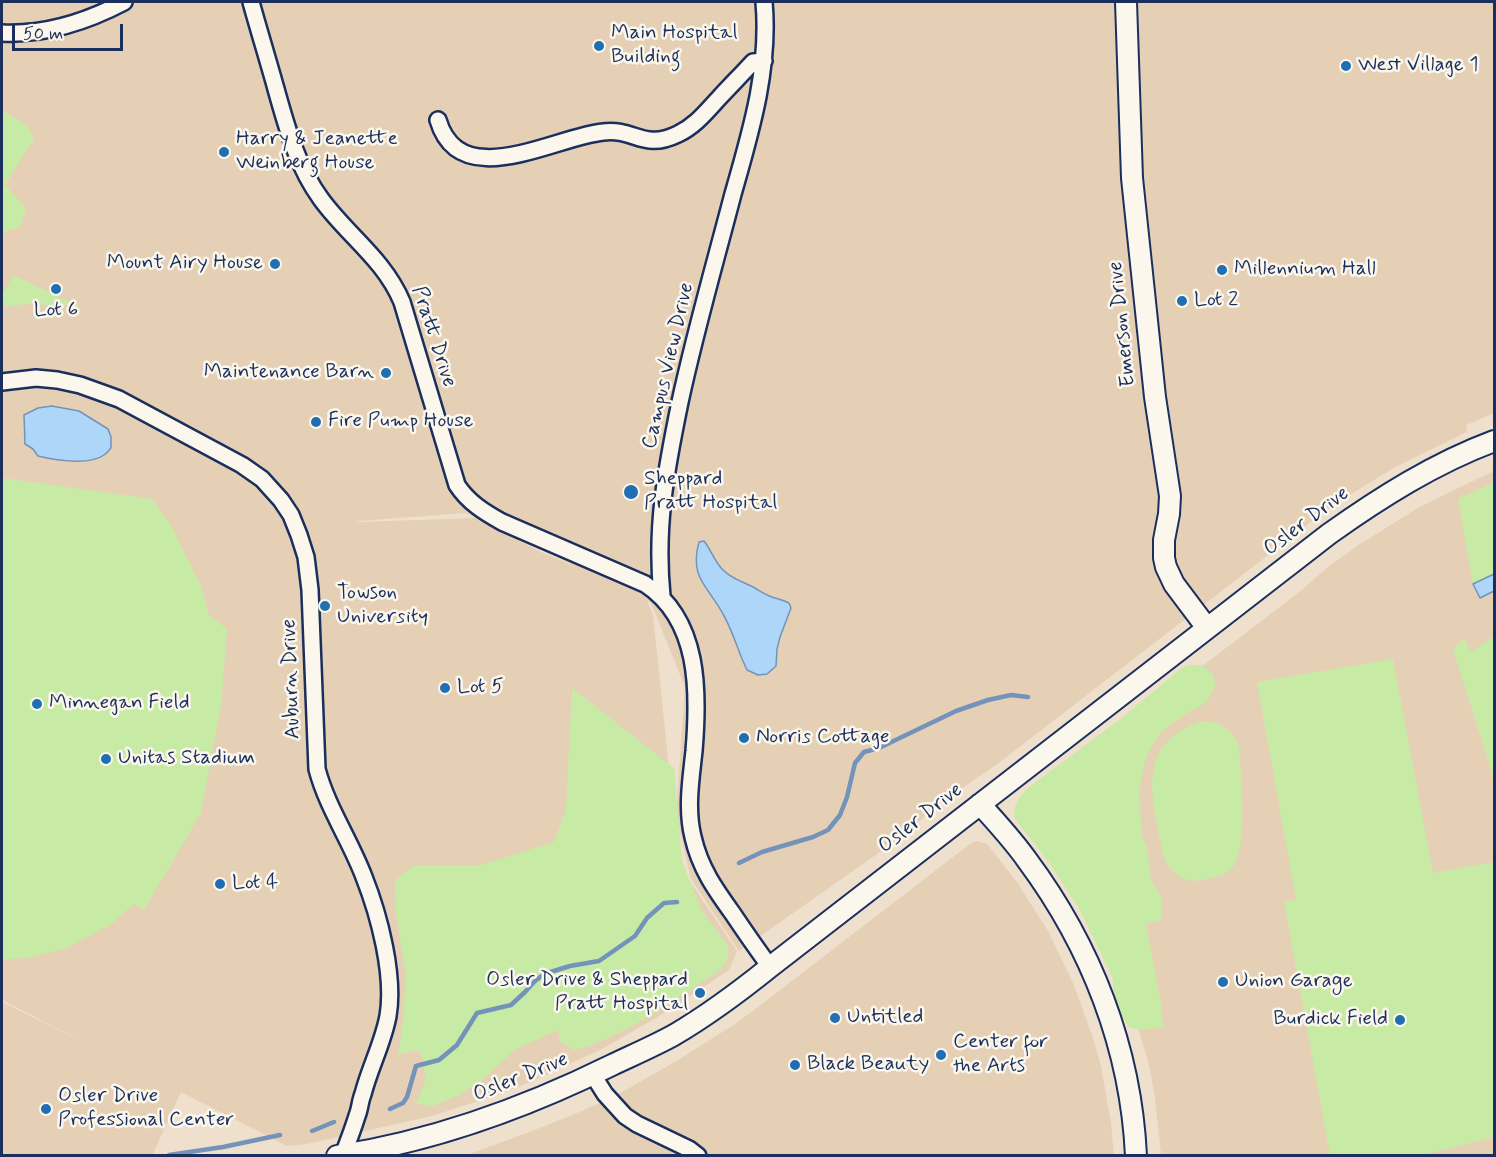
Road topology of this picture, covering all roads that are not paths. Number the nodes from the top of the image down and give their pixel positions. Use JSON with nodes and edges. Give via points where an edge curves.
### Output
{"nodes":[{"id":1,"x":124,"y":2,"type":"edge"},
{"id":2,"x":251,"y":2,"type":"edge"},
{"id":3,"x":764,"y":2,"type":"edge"},
{"id":4,"x":1126,"y":2,"type":"edge"},
{"id":5,"x":2,"y":33,"type":"edge"},
{"id":6,"x":764,"y":61,"type":"junction"},
{"id":7,"x":438,"y":120,"type":"dead end"},
{"id":8,"x":2,"y":382,"type":"edge"},
{"id":9,"x":1494,"y":441,"type":"edge"},
{"id":10,"x":662,"y":596,"type":"junction"},
{"id":11,"x":1207,"y":628,"type":"junction"},
{"id":12,"x":980,"y":804,"type":"junction"},
{"id":13,"x":770,"y":967,"type":"junction"},
{"id":14,"x":593,"y":1075,"type":"junction"},
{"id":15,"x":340,"y":1155,"type":"edge"},
{"id":16,"x":698,"y":1155,"type":"edge"},
{"id":17,"x":1136,"y":1155,"type":"edge"}],
"edges":[{"from":1,"to":5,"type":"street","via":[[56,28]]},
{"from":2,"to":10,"type":"street","name":"Pratt Drive","via":[[299,161],[321,199],[389,276],[399,295],[457,484],[464,495],[502,522],[645,584]]},
{"from":3,"to":6,"type":"street","name":"Campus View Drive"},
{"from":4,"to":11,"type":"street","name":"Emerson Drive","via":[[1132,178],[1155,397],[1170,496],[1164,558],[1174,584]]},
{"from":6,"to":7,"type":"street","via":[[753,62],[698,121],[655,142],[607,131],[519,154],[481,158],[453,146]]},
{"from":6,"to":10,"type":"street","name":"Campus View Drive","via":[[667,466],[660,523]]},
{"from":8,"to":15,"type":"street","name":"Auburn Drive","via":[[57,380],[119,399],[242,465],[262,479],[291,515],[306,557],[310,590],[317,768],[322,789],[365,878],[379,922],[389,988],[380,1046],[358,1115]]},
{"from":9,"to":11,"type":"street","name":"Osler Drive","via":[[1381,498]]},
{"from":10,"to":13,"type":"street","name":"Campus View Drive","via":[[684,630],[693,662],[693,839],[709,880]]},
{"from":11,"to":12,"type":"street","name":"Osler Drive"},
{"from":12,"to":13,"type":"street","name":"Osler Drive"},
{"from":12,"to":17,"type":"street","via":[[1044,884],[1092,970],[1127,1078]]},
{"from":13,"to":14,"type":"street","name":"Osler Drive","via":[[673,1035]]},
{"from":14,"to":15,"type":"street","name":"Osler Drive","via":[[468,1125],[392,1146]]},
{"from":14,"to":16,"type":"street","via":[[625,1116]]}]}
